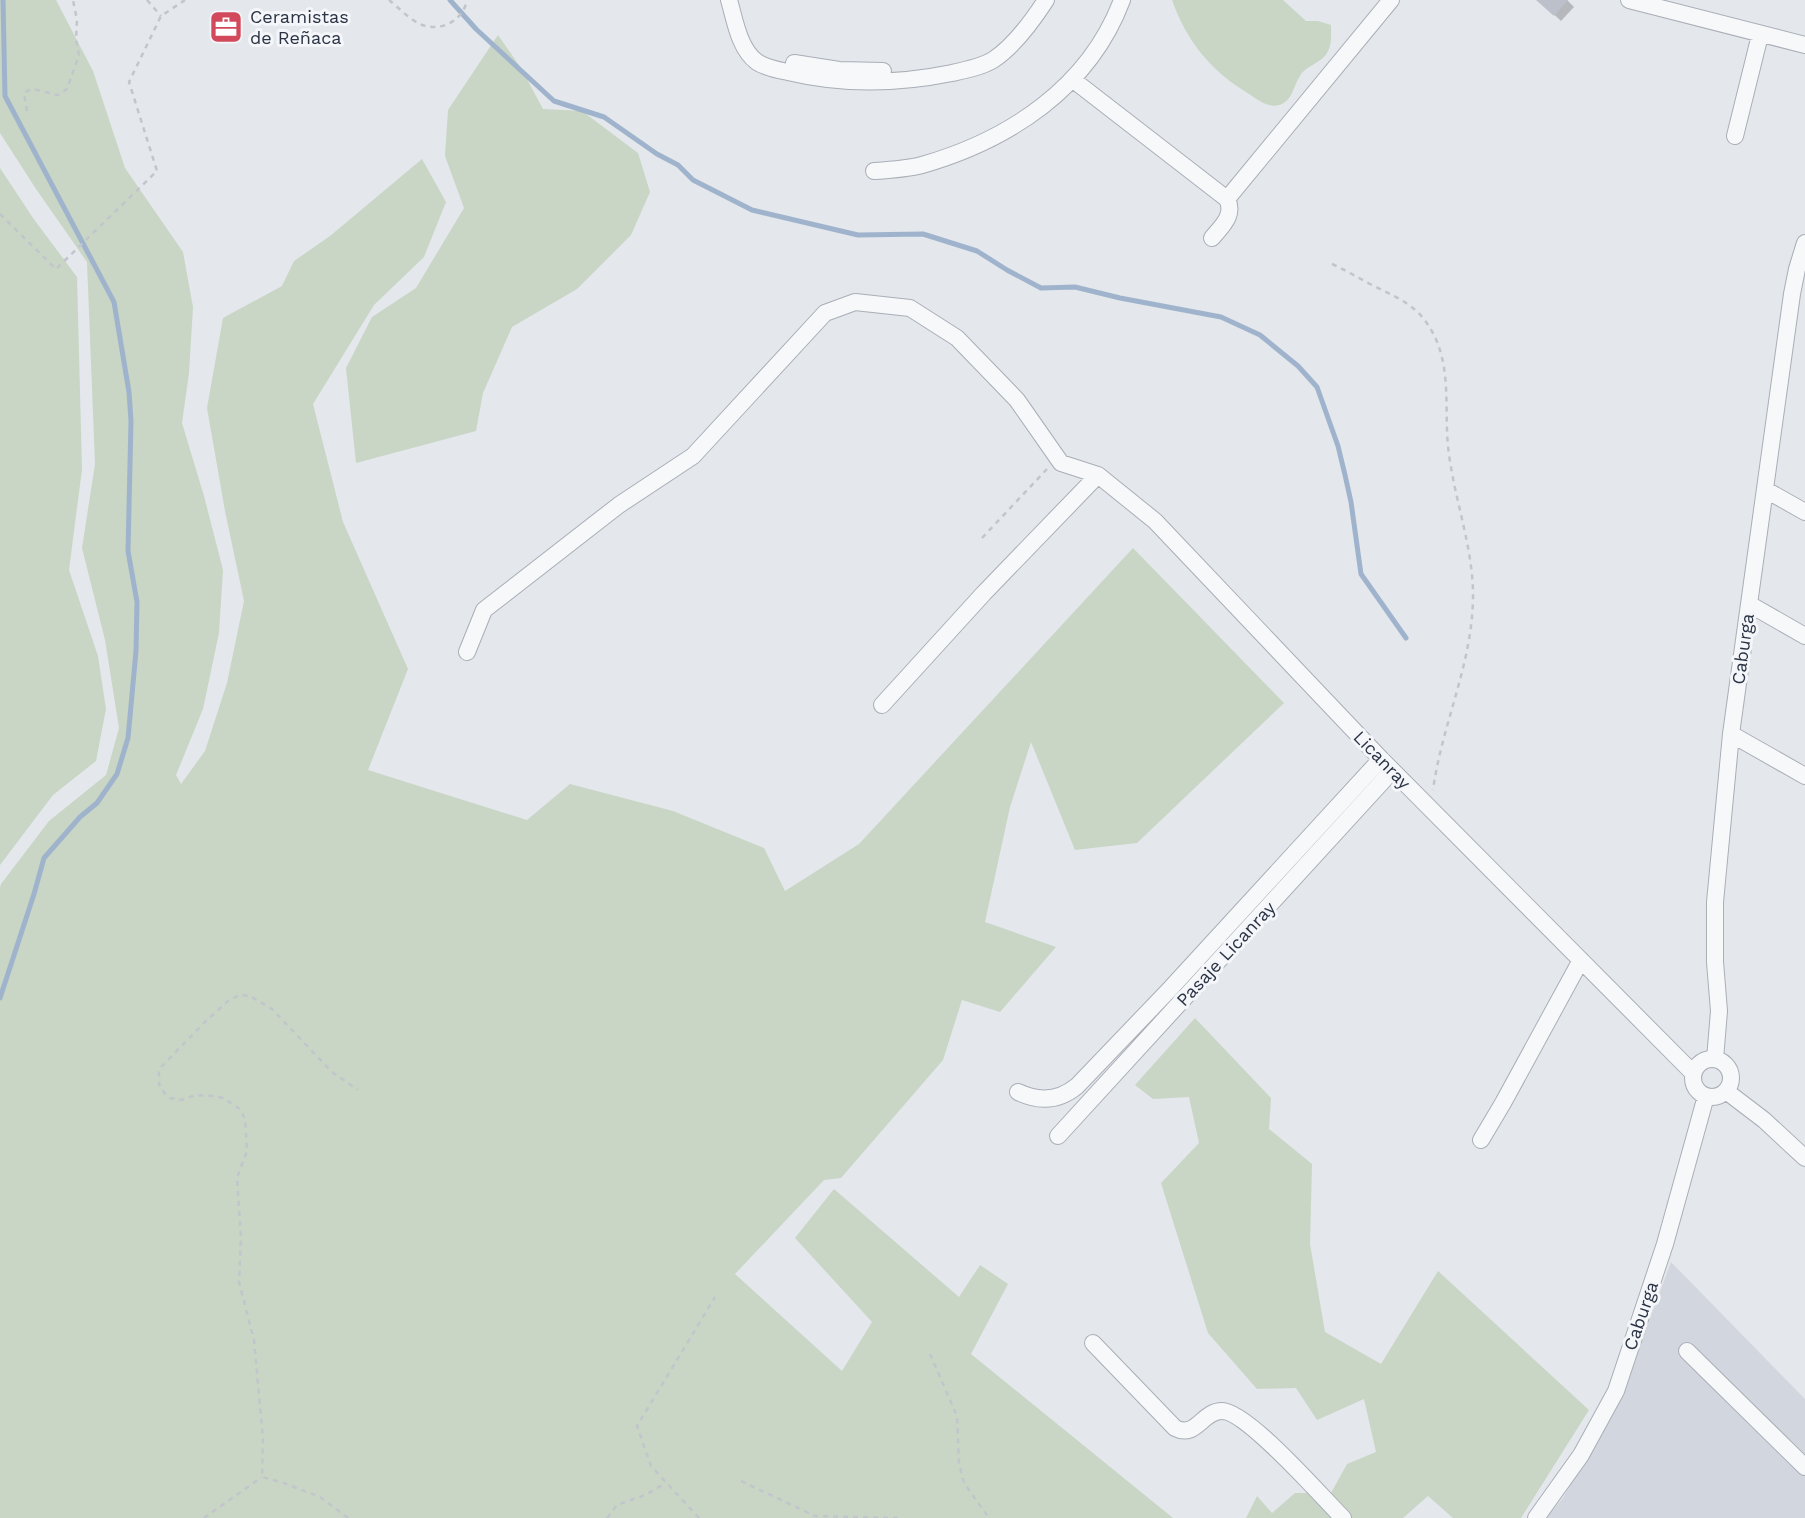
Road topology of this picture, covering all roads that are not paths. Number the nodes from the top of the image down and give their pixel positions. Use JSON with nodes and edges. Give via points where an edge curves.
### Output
{"nodes":[{"id":1,"x":729,"y":0,"type":"edge"},
{"id":2,"x":1046,"y":0,"type":"edge"},
{"id":3,"x":1122,"y":0,"type":"edge"},
{"id":4,"x":1391,"y":0,"type":"edge"},
{"id":5,"x":1629,"y":0,"type":"edge"},
{"id":6,"x":1760,"y":35,"type":"junction"},
{"id":7,"x":1805,"y":46,"type":"edge"},
{"id":8,"x":1072,"y":79,"type":"junction"},
{"id":9,"x":1735,"y":136,"type":"dead end"},
{"id":10,"x":874,"y":171,"type":"dead end"},
{"id":11,"x":1227,"y":199,"type":"junction"},
{"id":12,"x":1212,"y":238,"type":"dead end"},
{"id":13,"x":1805,"y":243,"type":"edge"},
{"id":14,"x":1799,"y":298,"type":"edge"},
{"id":15,"x":1098,"y":475,"type":"junction"},
{"id":16,"x":1766,"y":490,"type":"junction"},
{"id":17,"x":1805,"y":512,"type":"edge"},
{"id":18,"x":1749,"y":604,"type":"junction"},
{"id":19,"x":1805,"y":636,"type":"edge"},
{"id":20,"x":467,"y":652,"type":"dead end"},
{"id":21,"x":882,"y":705,"type":"dead end"},
{"id":22,"x":1731,"y":734,"type":"junction"},
{"id":23,"x":1387,"y":765,"type":"junction"},
{"id":24,"x":1805,"y":776,"type":"edge"},
{"id":25,"x":1580,"y":960,"type":"junction"},
{"id":26,"x":1715,"y":1059,"type":"junction"},
{"id":27,"x":1693,"y":1073,"type":"junction"},
{"id":28,"x":1726,"y":1091,"type":"junction"},
{"id":29,"x":1018,"y":1092,"type":"dead end"},
{"id":30,"x":1706,"y":1097,"type":"junction"},
{"id":31,"x":1058,"y":1136,"type":"dead end"},
{"id":32,"x":1481,"y":1140,"type":"dead end"},
{"id":33,"x":1805,"y":1158,"type":"edge"},
{"id":34,"x":1093,"y":1343,"type":"dead end"},
{"id":35,"x":1687,"y":1351,"type":"dead end"},
{"id":36,"x":1805,"y":1467,"type":"edge"},
{"id":37,"x":1343,"y":1518,"type":"edge"},
{"id":38,"x":1536,"y":1518,"type":"edge"}],
"edges":[{"from":1,"to":2,"type":"street","via":[[744,49],[758,62],[817,79],[861,82],[933,77],[990,61],[1025,29]]},
{"from":3,"to":8,"type":"street","via":[[1100,44]]},
{"from":4,"to":11,"type":"street"},
{"from":5,"to":6,"type":"street"},
{"from":6,"to":7,"type":"street"},
{"from":6,"to":9,"type":"street"},
{"from":8,"to":10,"type":"street","via":[[1037,112],[996,137],[921,165]]},
{"from":8,"to":11,"type":"street"},
{"from":11,"to":12,"type":"street","via":[[1230,215]]},
{"from":13,"to":14,"type":"street","name":"Caburga"},
{"from":14,"to":16,"type":"street","name":"Caburga"},
{"from":15,"to":20,"type":"street","name":"Licanray","via":[[1061,463],[1017,400],[957,338],[910,308],[855,302],[825,313],[693,456],[620,505],[484,610]]},
{"from":15,"to":21,"type":"street"},
{"from":15,"to":23,"type":"street","name":"Licanray","via":[[1155,520]]},
{"from":16,"to":17,"type":"street"},
{"from":16,"to":18,"type":"street","name":"Caburga"},
{"from":18,"to":19,"type":"street"},
{"from":18,"to":22,"type":"street","name":"Caburga"},
{"from":22,"to":24,"type":"street"},
{"from":22,"to":26,"type":"street","name":"Caburga","via":[[1715,902],[1719,1011]]},
{"from":23,"to":25,"type":"street","name":"Licanray"},
{"from":23,"to":29,"type":"street","via":[[1077,1086],[1065,1095],[1046,1099]]},
{"from":23,"to":31,"type":"street","name":"Pasaje Licanray"},
{"from":25,"to":27,"type":"street","name":"Licanray"},
{"from":25,"to":32,"type":"street"},
{"from":26,"to":27,"type":"street","via":[[1703,1060]]},
{"from":26,"to":28,"type":"street","via":[[1729,1069],[1731,1081]]},
{"from":27,"to":30,"type":"street","via":[[1694,1085]]},
{"from":28,"to":30,"type":"street"},
{"from":28,"to":33,"type":"street"},
{"from":30,"to":38,"type":"street","name":"Caburga","via":[[1665,1244],[1616,1391],[1581,1455]]},
{"from":34,"to":37,"type":"street","via":[[1175,1428],[1189,1431],[1218,1411],[1239,1417]]},
{"from":35,"to":36,"type":"street"}]}
